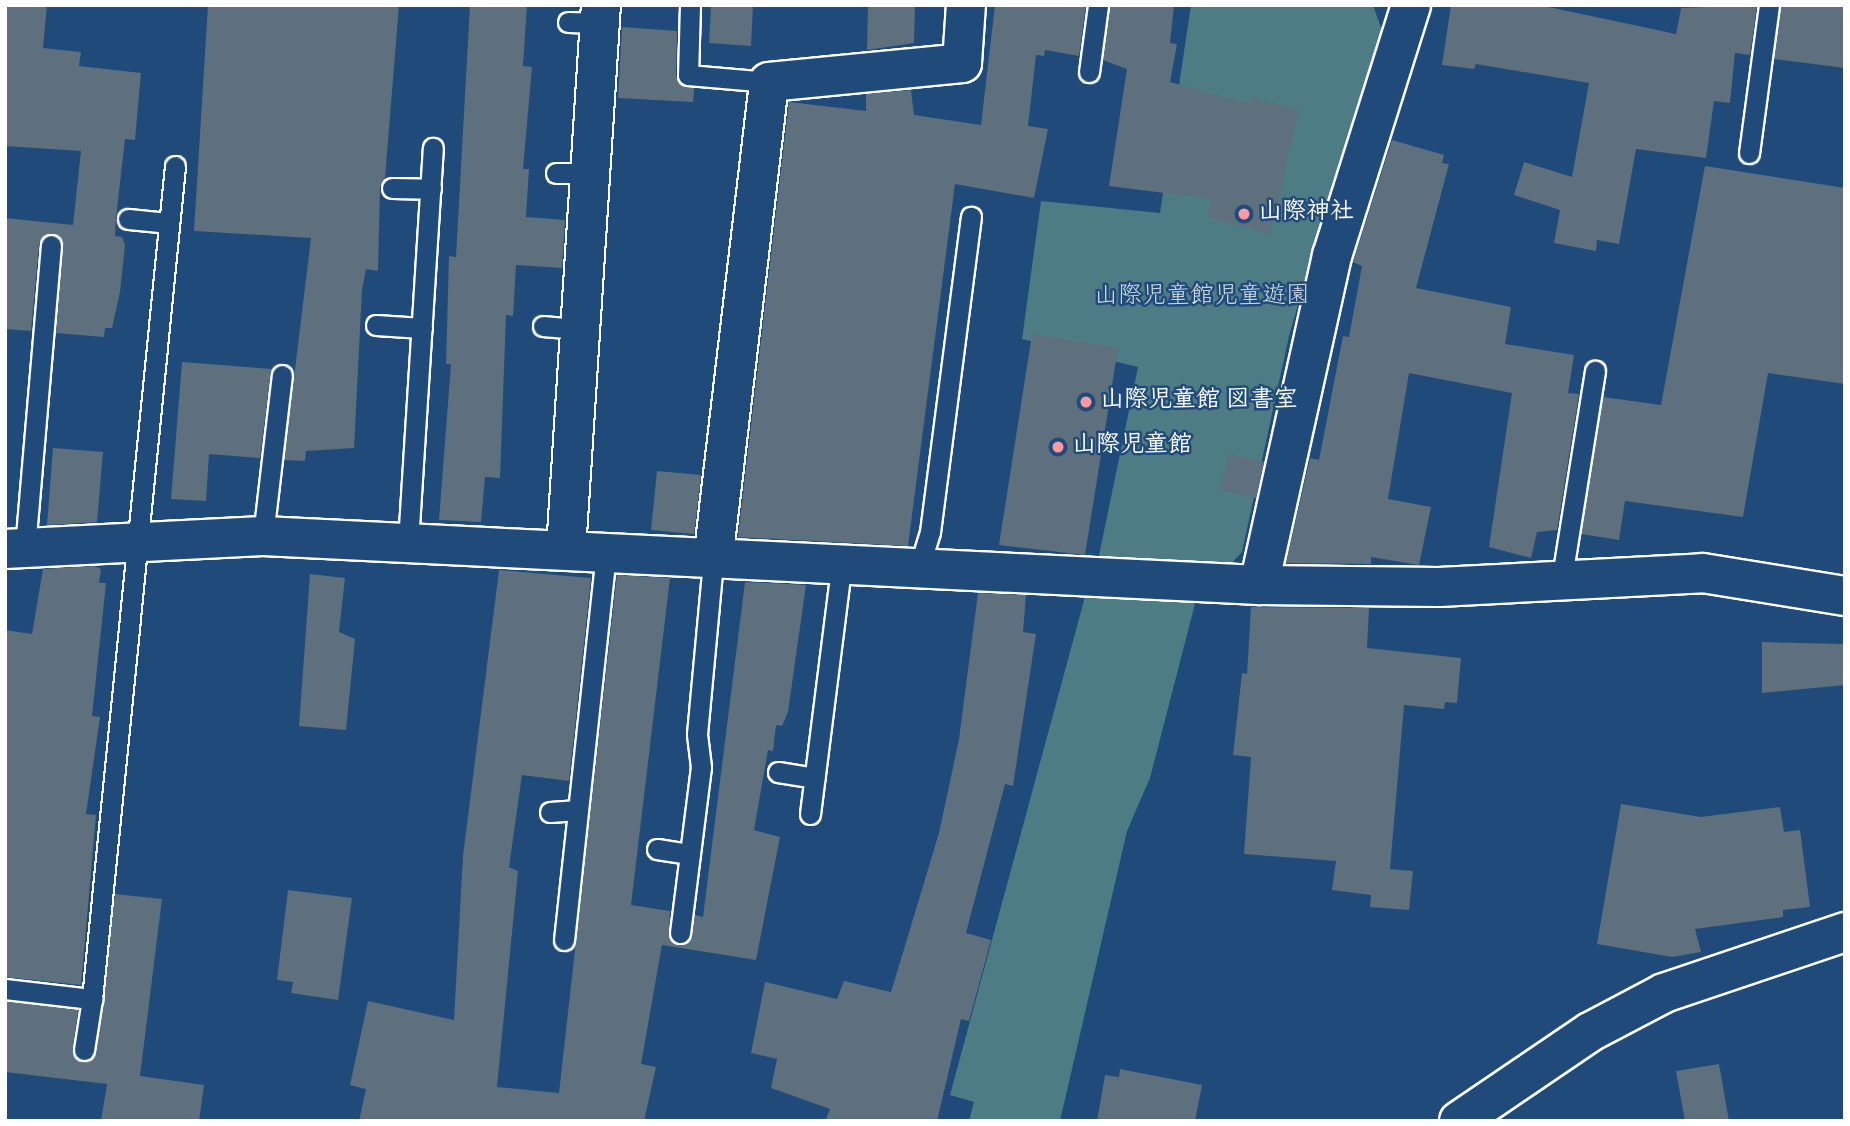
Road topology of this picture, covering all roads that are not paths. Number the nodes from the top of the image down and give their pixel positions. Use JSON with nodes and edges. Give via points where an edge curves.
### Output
{"nodes":[{"id":1,"x":690,"y":5,"type":"edge"},
{"id":2,"x":966,"y":5,"type":"edge"},
{"id":3,"x":1098,"y":5,"type":"edge"},
{"id":4,"x":1411,"y":5,"type":"edge"},
{"id":5,"x":1769,"y":5,"type":"edge"},
{"id":6,"x":590,"y":17,"type":"edge"},
{"id":7,"x":1089,"y":72,"type":"dead end"},
{"id":8,"x":769,"y":82,"type":"junction"},
{"id":9,"x":433,"y":148,"type":"dead end"},
{"id":10,"x":1749,"y":153,"type":"dead end"},
{"id":11,"x":175,"y":166,"type":"dead end"},
{"id":12,"x":392,"y":188,"type":"dead end"},
{"id":13,"x":431,"y":189,"type":"junction"},
{"id":14,"x":971,"y":217,"type":"dead end"},
{"id":15,"x":128,"y":219,"type":"dead end"},
{"id":16,"x":168,"y":223,"type":"junction"},
{"id":17,"x":51,"y":245,"type":"dead end"},
{"id":18,"x":376,"y":325,"type":"dead end"},
{"id":19,"x":543,"y":326,"type":"dead end"},
{"id":20,"x":422,"y":328,"type":"junction"},
{"id":21,"x":581,"y":329,"type":"junction"},
{"id":22,"x":1595,"y":371,"type":"dead end"},
{"id":23,"x":282,"y":375,"type":"dead end"},
{"id":24,"x":263,"y":536,"type":"junction"},
{"id":25,"x":137,"y":540,"type":"junction"},
{"id":26,"x":408,"y":542,"type":"junction"},
{"id":27,"x":15,"y":549,"type":"edge"},
{"id":28,"x":566,"y":550,"type":"junction"},
{"id":29,"x":606,"y":553,"type":"junction"},
{"id":30,"x":713,"y":560,"type":"junction"},
{"id":31,"x":841,"y":568,"type":"junction"},
{"id":32,"x":918,"y":571,"type":"junction"},
{"id":33,"x":1562,"y":576,"type":"junction"},
{"id":34,"x":1259,"y":585,"type":"junction"},
{"id":35,"x":1845,"y":596,"type":"edge"},
{"id":36,"x":778,"y":772,"type":"dead end"},
{"id":37,"x":815,"y":778,"type":"junction"},
{"id":38,"x":578,"y":810,"type":"junction"},
{"id":39,"x":550,"y":812,"type":"dead end"},
{"id":40,"x":810,"y":814,"type":"dead end"},
{"id":41,"x":657,"y":849,"type":"dead end"},
{"id":42,"x":690,"y":854,"type":"junction"},
{"id":43,"x":1845,"y":932,"type":"edge"},
{"id":44,"x":680,"y":933,"type":"dead end"},
{"id":45,"x":564,"y":940,"type":"dead end"},
{"id":46,"x":5,"y":989,"type":"edge"},
{"id":47,"x":92,"y":999,"type":"junction"},
{"id":48,"x":84,"y":1050,"type":"dead end"},
{"id":49,"x":1459,"y":1121,"type":"edge"}],
"edges":[{"from":1,"to":8,"type":"lane","via":[[688,75]]},
{"from":2,"to":8,"type":"street","via":[[962,62]]},
{"from":3,"to":7,"type":"lane"},
{"from":4,"to":34,"type":"street","via":[[1332,256]]},
{"from":5,"to":10,"type":"lane"},
{"from":6,"to":21,"type":"street","via":[[573,173]]},
{"from":8,"to":30,"type":"street"},
{"from":9,"to":13,"type":"lane"},
{"from":11,"to":16,"type":"lane"},
{"from":12,"to":13,"type":"lane"},
{"from":13,"to":20,"type":"lane"},
{"from":14,"to":32,"type":"lane","via":[[930,532]]},
{"from":15,"to":16,"type":"lane"},
{"from":16,"to":25,"type":"lane","via":[[149,342],[147,487]]},
{"from":17,"to":27,"type":"lane"},
{"from":18,"to":20,"type":"lane"},
{"from":19,"to":21,"type":"lane"},
{"from":20,"to":26,"type":"lane"},
{"from":21,"to":28,"type":"street"},
{"from":22,"to":33,"type":"lane"},
{"from":23,"to":24,"type":"lane"},
{"from":24,"to":25,"type":"street"},
{"from":24,"to":26,"type":"street"},
{"from":25,"to":27,"type":"street"},
{"from":25,"to":47,"type":"lane"},
{"from":26,"to":28,"type":"street"},
{"from":28,"to":29,"type":"street"},
{"from":29,"to":30,"type":"street"},
{"from":29,"to":38,"type":"lane"},
{"from":30,"to":31,"type":"street"},
{"from":30,"to":42,"type":"lane"},
{"from":31,"to":32,"type":"street"},
{"from":31,"to":37,"type":"lane"},
{"from":32,"to":34,"type":"street"},
{"from":33,"to":34,"type":"street","via":[[1439,587]]},
{"from":33,"to":35,"type":"street","via":[[1703,573]]},
{"from":36,"to":37,"type":"lane"},
{"from":37,"to":40,"type":"lane"},
{"from":38,"to":39,"type":"lane"},
{"from":38,"to":45,"type":"lane"},
{"from":41,"to":42,"type":"lane"},
{"from":42,"to":44,"type":"lane"},
{"from":43,"to":49,"type":"street","via":[[1664,993],[1590,1032]]},
{"from":46,"to":47,"type":"lane"},
{"from":47,"to":48,"type":"lane"}]}
